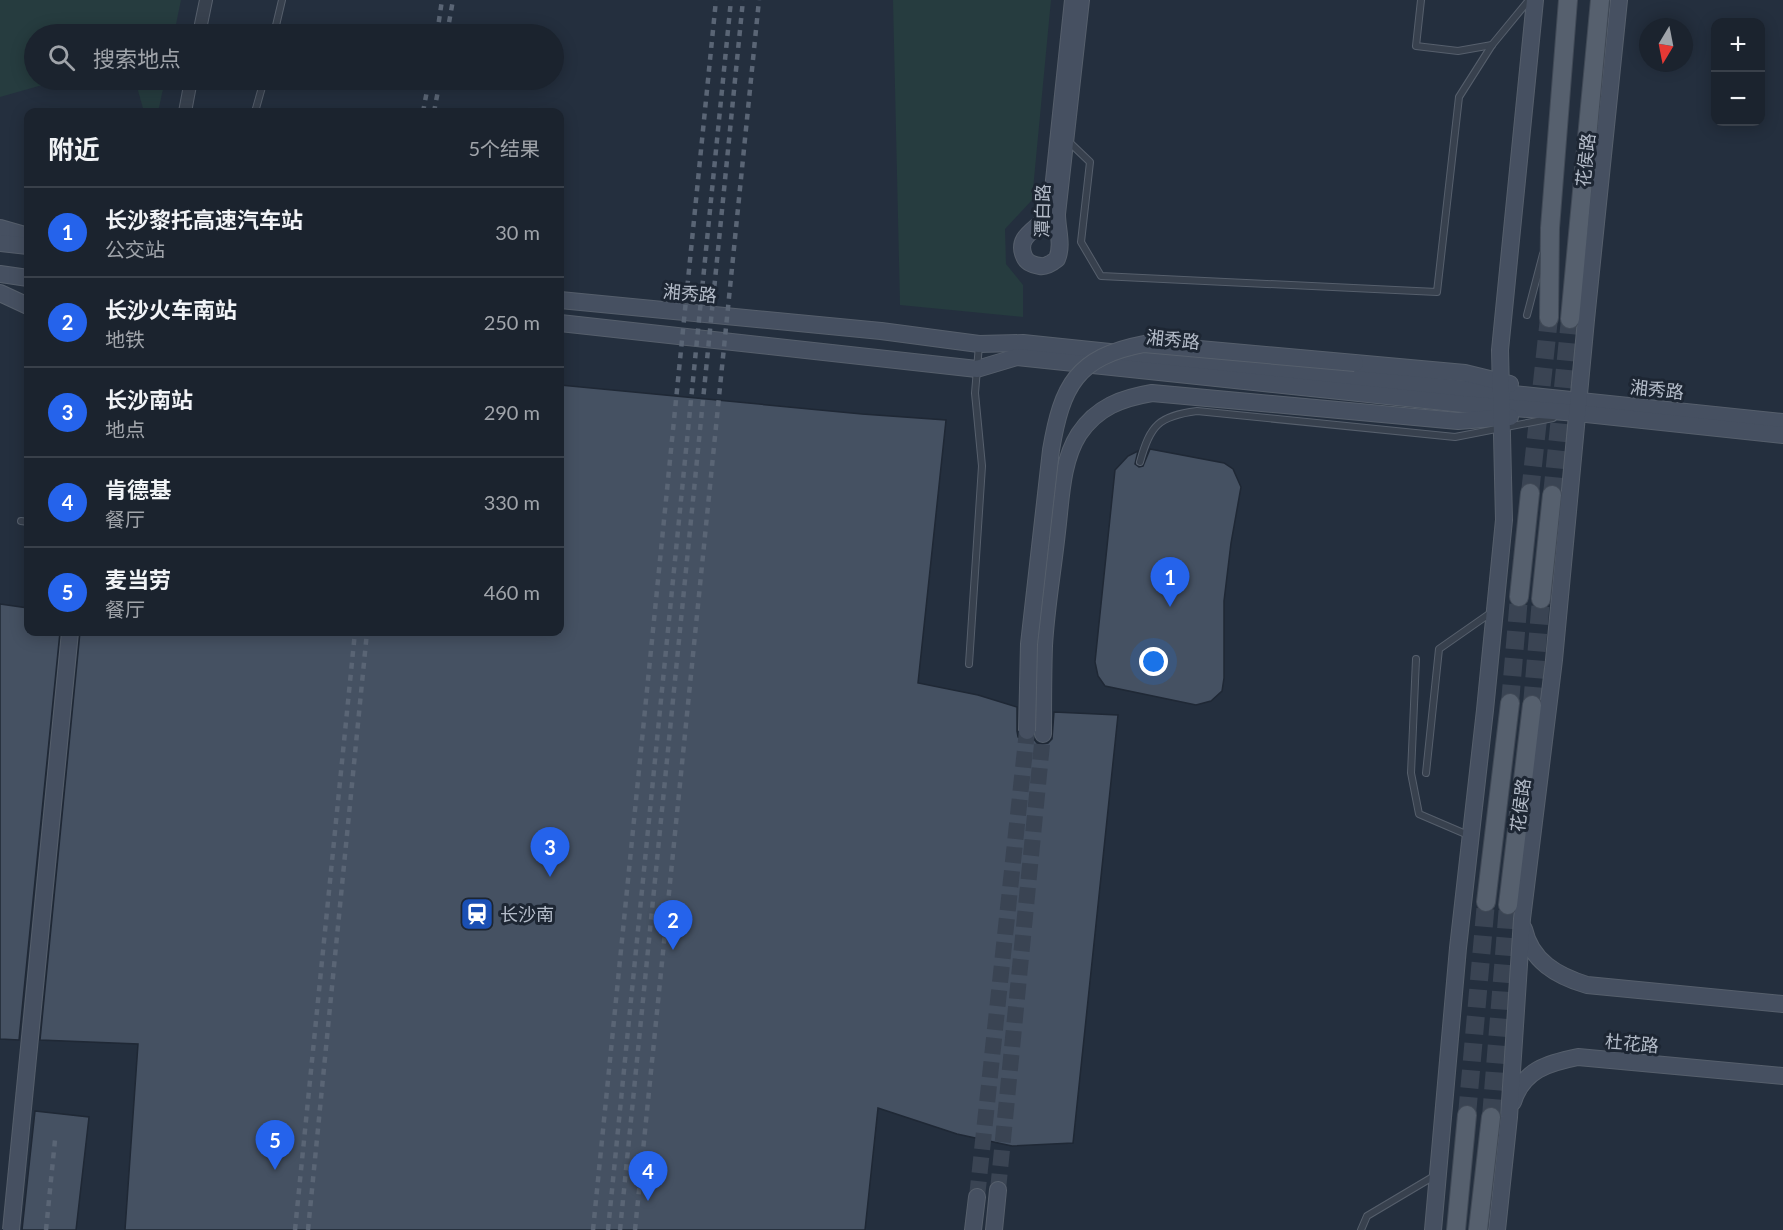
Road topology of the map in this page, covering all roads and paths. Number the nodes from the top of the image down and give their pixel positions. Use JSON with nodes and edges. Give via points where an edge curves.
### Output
{"nodes":[{"id":1,"x":206,"y":0,"type":"edge"},
{"id":2,"x":282,"y":0,"type":"edge"},
{"id":3,"x":1073,"y":0,"type":"edge"},
{"id":4,"x":1081,"y":0,"type":"edge"},
{"id":5,"x":1421,"y":0,"type":"edge"},
{"id":6,"x":1529,"y":0,"type":"edge"},
{"id":7,"x":1535,"y":0,"type":"edge"},
{"id":8,"x":1568,"y":0,"type":"edge"},
{"id":9,"x":1600,"y":0,"type":"edge"},
{"id":10,"x":1619,"y":0,"type":"edge"},
{"id":11,"x":202,"y":24,"type":"edge"},
{"id":12,"x":276,"y":24,"type":"edge"},
{"id":13,"x":1492,"y":45,"type":"junction"},
{"id":14,"x":189,"y":90,"type":"edge"},
{"id":15,"x":261,"y":90,"type":"edge"},
{"id":16,"x":186,"y":108,"type":"edge"},
{"id":17,"x":256,"y":108,"type":"edge"},
{"id":18,"x":1063,"y":136,"type":"junction"},
{"id":19,"x":0,"y":228,"type":"edge"},
{"id":20,"x":1550,"y":228,"type":"junction"},
{"id":21,"x":24,"y":235,"type":"edge"},
{"id":22,"x":0,"y":243,"type":"edge"},
{"id":23,"x":24,"y":246,"type":"edge"},
{"id":24,"x":0,"y":264,"type":"edge"},
{"id":25,"x":24,"y":267,"type":"edge"},
{"id":26,"x":0,"y":274,"type":"edge"},
{"id":27,"x":24,"y":277,"type":"edge"},
{"id":28,"x":0,"y":293,"type":"edge"},
{"id":29,"x":564,"y":300,"type":"edge"},
{"id":30,"x":24,"y":304,"type":"edge"},
{"id":31,"x":1527,"y":315,"type":"dead end"},
{"id":32,"x":1549,"y":318,"type":"tunnel mouth"},
{"id":33,"x":1570,"y":319,"type":"tunnel mouth"},
{"id":34,"x":564,"y":322,"type":"edge"},
{"id":35,"x":979,"y":344,"type":"junction"},
{"id":36,"x":977,"y":369,"type":"junction"},
{"id":37,"x":1500,"y":405,"type":"junction"},
{"id":38,"x":1578,"y":406,"type":"junction"},
{"id":39,"x":1783,"y":422,"type":"edge"},
{"id":40,"x":1783,"y":435,"type":"edge"},
{"id":41,"x":1140,"y":462,"type":"dead end"},
{"id":42,"x":1530,"y":493,"type":"tunnel mouth"},
{"id":43,"x":1552,"y":495,"type":"tunnel mouth"},
{"id":44,"x":21,"y":521,"type":"dead end"},
{"id":45,"x":24,"y":521,"type":"edge"},
{"id":46,"x":1520,"y":597,"type":"tunnel mouth"},
{"id":47,"x":1540,"y":599,"type":"tunnel mouth"},
{"id":48,"x":1495,"y":610,"type":"junction"},
{"id":49,"x":70,"y":636,"type":"edge"},
{"id":50,"x":1416,"y":659,"type":"dead end"},
{"id":51,"x":969,"y":664,"type":"dead end"},
{"id":52,"x":1510,"y":703,"type":"tunnel mouth"},
{"id":53,"x":1532,"y":705,"type":"tunnel mouth"},
{"id":54,"x":1426,"y":773,"type":"dead end"},
{"id":55,"x":1470,"y":835,"type":"junction"},
{"id":56,"x":1486,"y":902,"type":"tunnel mouth"},
{"id":57,"x":1508,"y":905,"type":"tunnel mouth"},
{"id":58,"x":1522,"y":919,"type":"junction"},
{"id":59,"x":1783,"y":1004,"type":"edge"},
{"id":60,"x":1783,"y":1076,"type":"edge"},
{"id":61,"x":1467,"y":1115,"type":"tunnel mouth"},
{"id":62,"x":1500,"y":1117,"type":"junction"},
{"id":63,"x":1439,"y":1173,"type":"junction"},
{"id":64,"x":998,"y":1190,"type":"tunnel mouth"},
{"id":65,"x":977,"y":1197,"type":"tunnel mouth"},
{"id":66,"x":11,"y":1229,"type":"edge"},
{"id":67,"x":973,"y":1230,"type":"edge"},
{"id":68,"x":994,"y":1230,"type":"edge"},
{"id":69,"x":1361,"y":1230,"type":"edge"},
{"id":70,"x":1433,"y":1230,"type":"edge"},
{"id":71,"x":1456,"y":1230,"type":"edge"},
{"id":72,"x":1479,"y":1230,"type":"edge"},
{"id":73,"x":1497,"y":1230,"type":"edge"}],
"edges":[{"from":1,"to":11,"type":"street"},
{"from":2,"to":12,"type":"lane"},
{"from":3,"to":18,"type":"main road","name":"潭白路"},
{"from":4,"to":18,"type":"main road","name":"潭白路"},
{"from":5,"to":13,"type":"lane","via":[[1416,46],[1458,51]]},
{"from":6,"to":13,"type":"lane"},
{"from":7,"to":37,"type":"main road","via":[[1502,320]]},
{"from":8,"to":20,"type":"main road"},
{"from":9,"to":33,"type":"main road","name":"花侯路"},
{"from":10,"to":38,"type":"main road"},
{"from":13,"to":18,"type":"lane","via":[[1459,97],[1437,292],[1101,276],[1081,242],[1090,162]]},
{"from":14,"to":16,"type":"street"},
{"from":15,"to":17,"type":"lane"},
{"from":18,"to":18,"type":"main road","name":"潭白路","via":[[1050,214],[1023,241],[1026,260],[1039,266],[1052,263],[1059,254],[1057,214]]},
{"from":19,"to":21,"type":"main road"},
{"from":20,"to":31,"type":"lane"},
{"from":20,"to":32,"type":"main road"},
{"from":22,"to":23,"type":"main road"},
{"from":24,"to":25,"type":"main road"},
{"from":26,"to":27,"type":"main road"},
{"from":28,"to":30,"type":"main road"},
{"from":29,"to":35,"type":"main road","name":"湘秀路"},
{"from":34,"to":36,"type":"main road"},
{"from":35,"to":36,"type":"lane"},
{"from":35,"to":37,"type":"main road","name":"湘秀路","via":[[1023,343]]},
{"from":36,"to":37,"type":"main road","via":[[1017,357]]},
{"from":36,"to":51,"type":"lane","via":[[975,393],[982,466]]},
{"from":37,"to":37,"type":"main road","bridge":true,"via":[[1458,421],[1152,393],[1133,396],[1102,410],[1079,435],[1063,486],[1035,732],[1029,644],[1051,450],[1063,399],[1089,365],[1119,349],[1144,344],[1355,363],[1465,374]]},
{"from":37,"to":38,"type":"main road"},
{"from":37,"to":38,"type":"main road"},
{"from":37,"to":41,"type":"lane","via":[[1455,437],[1197,411],[1177,414],[1163,419],[1152,430]]},
{"from":37,"to":48,"type":"main road","via":[[1503,520]]},
{"from":38,"to":39,"type":"main road","name":"湘秀路"},
{"from":38,"to":40,"type":"main road","name":"湘秀路"},
{"from":38,"to":58,"type":"main road","via":[[1554,660]]},
{"from":42,"to":46,"type":"main road"},
{"from":43,"to":47,"type":"main road"},
{"from":44,"to":45,"type":"lane"},
{"from":48,"to":54,"type":"lane","via":[[1439,649]]},
{"from":48,"to":55,"type":"main road"},
{"from":49,"to":66,"type":"main road","bridge":true},
{"from":50,"to":55,"type":"lane","via":[[1411,773],[1419,814]]},
{"from":52,"to":56,"type":"main road","name":"花侯路"},
{"from":53,"to":57,"type":"main road","name":"花侯路"},
{"from":55,"to":63,"type":"main road"},
{"from":58,"to":59,"type":"main road","via":[[1531,949],[1539,960],[1569,980]]},
{"from":58,"to":62,"type":"main road"},
{"from":60,"to":62,"type":"main road","name":"杜花路","via":[[1578,1058],[1548,1065],[1527,1077]]},
{"from":61,"to":71,"type":"main road"},
{"from":62,"to":72,"type":"main road"},
{"from":62,"to":73,"type":"main road"},
{"from":63,"to":69,"type":"lane","via":[[1367,1216]]},
{"from":63,"to":70,"type":"main road"},
{"from":64,"to":68,"type":"main road"},
{"from":65,"to":67,"type":"main road"}]}
